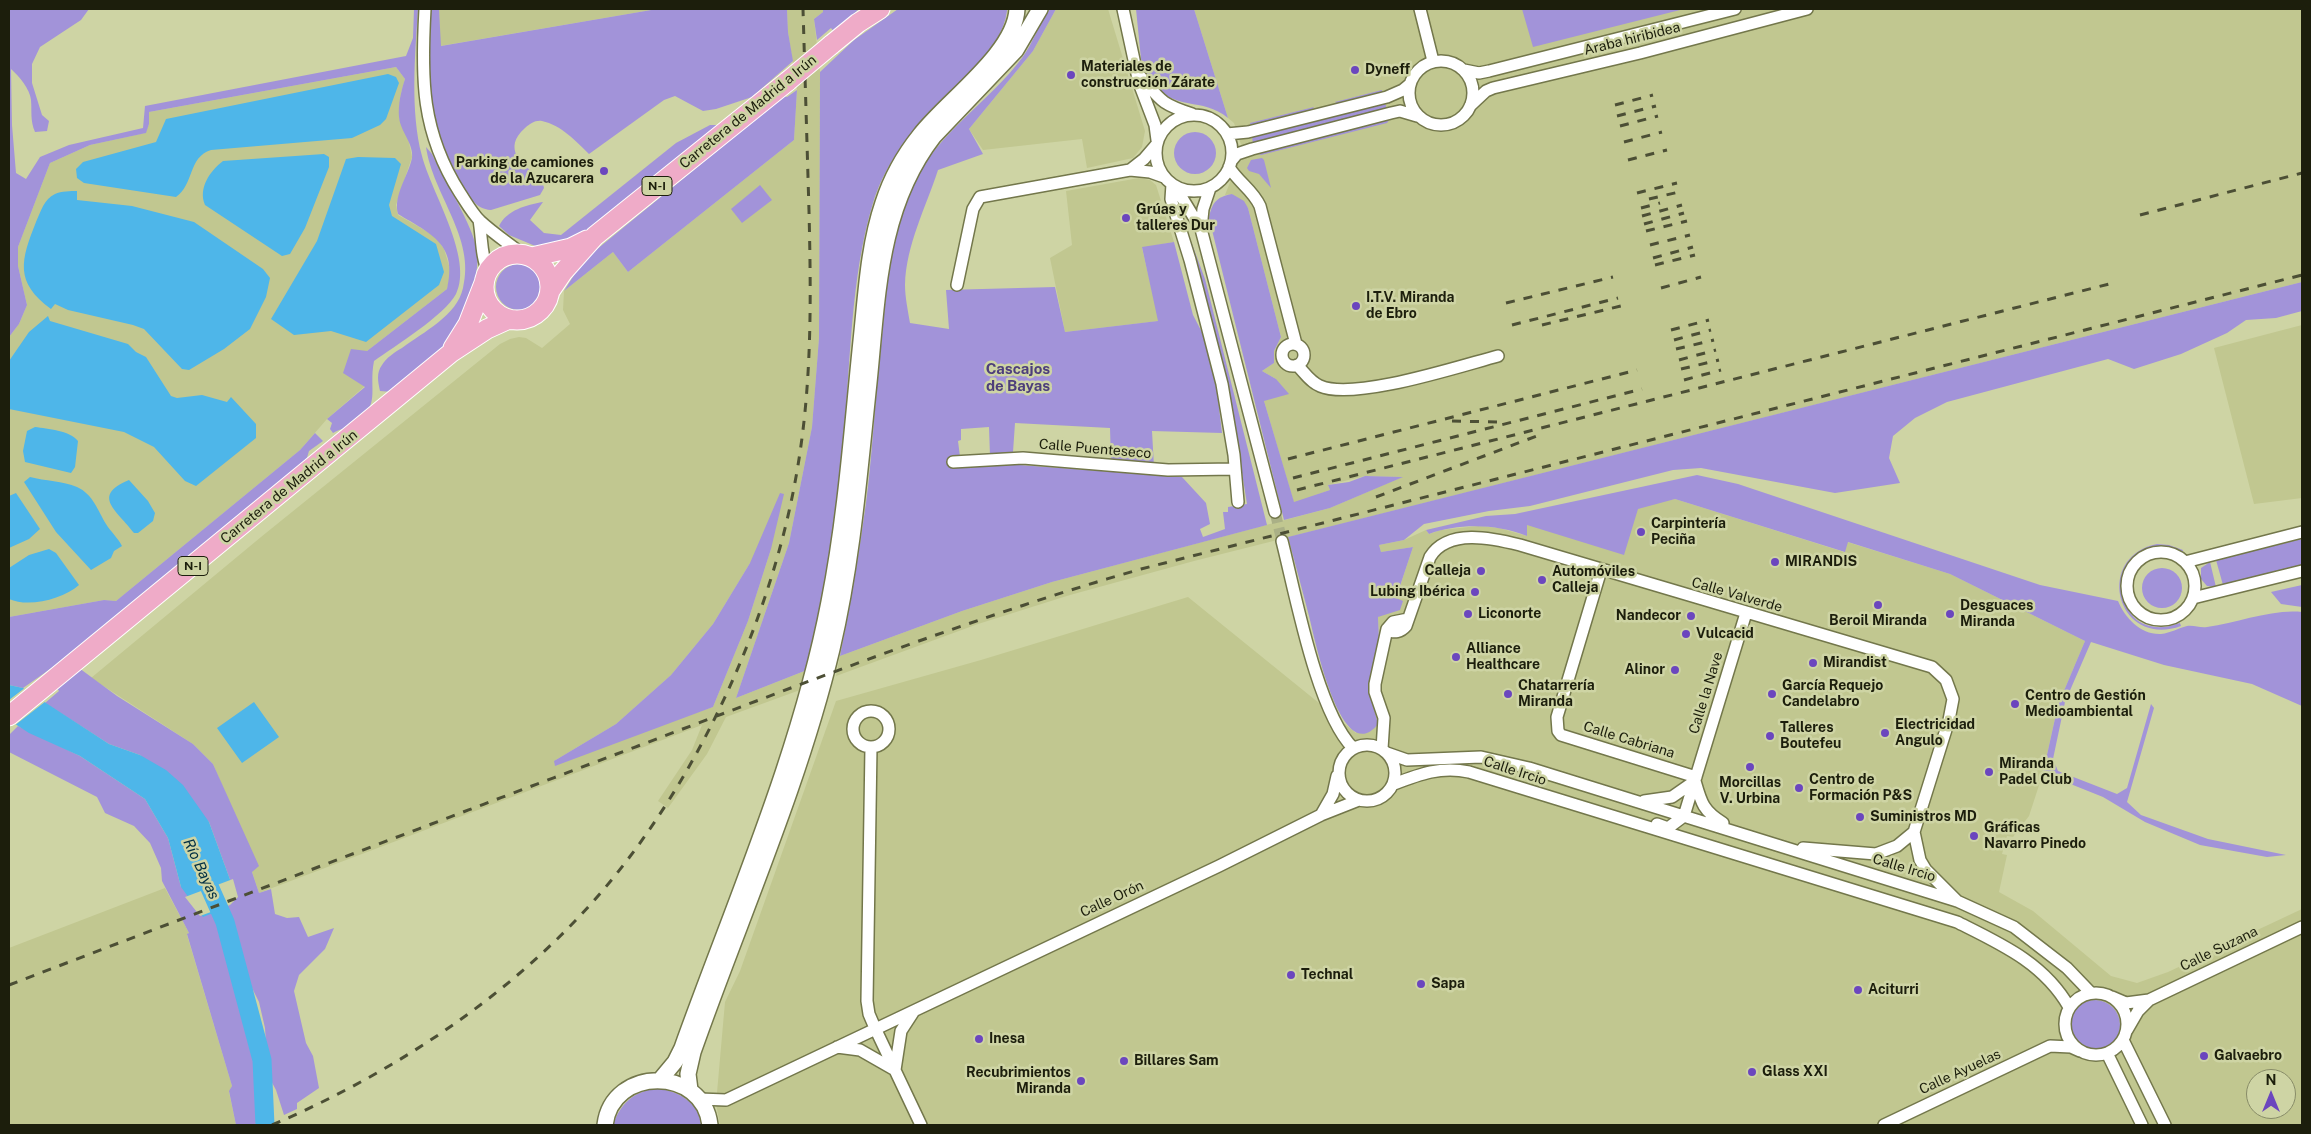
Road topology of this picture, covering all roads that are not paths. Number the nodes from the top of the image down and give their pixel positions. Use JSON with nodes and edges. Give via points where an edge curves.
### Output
{"nodes":[{"id":1,"x":425,"y":9,"type":"edge"},
{"id":2,"x":880,"y":9,"type":"edge"},
{"id":3,"x":1017,"y":9,"type":"edge"},
{"id":4,"x":1040,"y":9,"type":"edge"},
{"id":5,"x":1123,"y":9,"type":"edge"},
{"id":6,"x":1130,"y":9,"type":"edge"},
{"id":7,"x":1420,"y":9,"type":"edge"},
{"id":8,"x":1735,"y":9,"type":"edge"},
{"id":9,"x":1806,"y":9,"type":"edge"},
{"id":10,"x":863,"y":16,"type":"edge"},
{"id":11,"x":1128,"y":25,"type":"junction"},
{"id":12,"x":1433,"y":61,"type":"junction"},
{"id":13,"x":1464,"y":70,"type":"junction"},
{"id":14,"x":1138,"y":74,"type":"junction"},
{"id":15,"x":1409,"y":85,"type":"junction"},
{"id":16,"x":1470,"y":106,"type":"junction"},
{"id":17,"x":1194,"y":114,"type":"junction"},
{"id":18,"x":1418,"y":116,"type":"junction"},
{"id":19,"x":1227,"y":134,"type":"junction"},
{"id":20,"x":1156,"y":143,"type":"junction"},
{"id":21,"x":1230,"y":163,"type":"junction"},
{"id":22,"x":1130,"y":170,"type":"junction"},
{"id":23,"x":1171,"y":183,"type":"junction"},
{"id":24,"x":1243,"y":185,"type":"junction"},
{"id":25,"x":1212,"y":186,"type":"junction"},
{"id":26,"x":479,"y":220,"type":"junction"},
{"id":27,"x":1201,"y":230,"type":"junction"},
{"id":28,"x":595,"y":236,"type":"junction"},
{"id":29,"x":527,"y":255,"type":"junction"},
{"id":30,"x":487,"y":275,"type":"junction"},
{"id":31,"x":958,"y":285,"type":"dead end"},
{"id":32,"x":550,"y":291,"type":"junction"},
{"id":33,"x":509,"y":319,"type":"junction"},
{"id":34,"x":1291,"y":345,"type":"junction"},
{"id":35,"x":452,"y":352,"type":"junction"},
{"id":36,"x":1498,"y":356,"type":"dead end"},
{"id":37,"x":1300,"y":366,"type":"junction"},
{"id":38,"x":953,"y":462,"type":"dead end"},
{"id":39,"x":1235,"y":469,"type":"junction"},
{"id":40,"x":1238,"y":502,"type":"dead end"},
{"id":41,"x":1275,"y":512,"type":"tunnel mouth"},
{"id":42,"x":2302,"y":532,"type":"edge"},
{"id":43,"x":1282,"y":541,"type":"tunnel mouth"},
{"id":44,"x":2185,"y":562,"type":"junction"},
{"id":45,"x":1601,"y":570,"type":"junction"},
{"id":46,"x":2302,"y":570,"type":"edge"},
{"id":47,"x":2194,"y":598,"type":"junction"},
{"id":48,"x":1746,"y":613,"type":"junction"},
{"id":49,"x":9,"y":716,"type":"edge"},
{"id":50,"x":871,"y":747,"type":"dead end"},
{"id":51,"x":1353,"y":748,"type":"junction"},
{"id":52,"x":1385,"y":751,"type":"junction"},
{"id":53,"x":1338,"y":773,"type":"junction"},
{"id":54,"x":1695,"y":779,"type":"junction"},
{"id":55,"x":1394,"y":784,"type":"junction"},
{"id":56,"x":1359,"y":800,"type":"junction"},
{"id":57,"x":1639,"y":802,"type":"junction"},
{"id":58,"x":1321,"y":815,"type":"junction"},
{"id":59,"x":1684,"y":816,"type":"junction"},
{"id":60,"x":1617,"y":818,"type":"junction"},
{"id":61,"x":1735,"y":830,"type":"junction"},
{"id":62,"x":1914,"y":832,"type":"junction"},
{"id":63,"x":1790,"y":848,"type":"junction"},
{"id":64,"x":1742,"y":856,"type":"junction"},
{"id":65,"x":1957,"y":901,"type":"junction"},
{"id":66,"x":2302,"y":926,"type":"edge"},
{"id":67,"x":2091,"y":993,"type":"junction"},
{"id":68,"x":2112,"y":997,"type":"junction"},
{"id":69,"x":2149,"y":1000,"type":"junction"},
{"id":70,"x":2069,"y":1007,"type":"junction"},
{"id":71,"x":915,"y":1009,"type":"junction"},
{"id":72,"x":2064,"y":1020,"type":"junction"},
{"id":73,"x":875,"y":1028,"type":"junction"},
{"id":74,"x":2124,"y":1036,"type":"junction"},
{"id":75,"x":2050,"y":1046,"type":"junction"},
{"id":76,"x":836,"y":1047,"type":"junction"},
{"id":77,"x":2080,"y":1051,"type":"junction"},
{"id":78,"x":2107,"y":1053,"type":"junction"},
{"id":79,"x":895,"y":1070,"type":"junction"},
{"id":80,"x":660,"y":1080,"type":"junction"},
{"id":81,"x":694,"y":1094,"type":"junction"},
{"id":82,"x":726,"y":1100,"type":"junction"},
{"id":83,"x":710,"y":1123,"type":"edge"},
{"id":84,"x":605,"y":1125,"type":"edge"},
{"id":85,"x":921,"y":1125,"type":"edge"},
{"id":86,"x":1884,"y":1125,"type":"edge"},
{"id":87,"x":2142,"y":1125,"type":"edge"},
{"id":88,"x":2164,"y":1125,"type":"edge"}],
"edges":[{"from":1,"to":26,"type":"street","via":[[422,71],[431,128],[451,179]]},
{"from":2,"to":10,"type":"highway","number":"N-I"},
{"from":3,"to":80,"type":"street","via":[[1009,38],[920,135],[898,167],[883,202],[869,268],[835,567],[817,660],[777,788],[682,1048]]},
{"from":4,"to":81,"type":"street","via":[[1016,50],[923,151],[894,209],[882,269],[849,558],[831,651],[801,755],[693,1052],[688,1074]]},
{"from":5,"to":11,"type":"street"},
{"from":6,"to":11,"type":"street"},
{"from":7,"to":12,"type":"street"},
{"from":8,"to":13,"type":"street","name":"Araba hiribidea","via":[[1489,71]]},
{"from":9,"to":16,"type":"street","name":"Araba hiribidea","via":[[1493,88]]},
{"from":10,"to":28,"type":"highway","name":"Carretera de Madrid a Irún","number":"N-I","bridge":true,"via":[[788,81]]},
{"from":11,"to":14,"type":"street"},
{"from":12,"to":13,"type":"street","via":[[1449,62]]},
{"from":12,"to":15,"type":"street","via":[[1418,70]]},
{"from":13,"to":16,"type":"street","via":[[1473,87]]},
{"from":14,"to":17,"type":"street","via":[[1166,104]]},
{"from":14,"to":20,"type":"street","via":[[1154,125]]},
{"from":15,"to":18,"type":"street","via":[[1408,96]]},
{"from":15,"to":19,"type":"street","via":[[1387,97],[1248,132]]},
{"from":16,"to":18,"type":"street","via":[[1450,124],[1432,124]]},
{"from":17,"to":19,"type":"street","via":[[1213,119]]},
{"from":17,"to":20,"type":"street","via":[[1171,122]]},
{"from":18,"to":21,"type":"street","via":[[1400,111],[1391,113],[1242,152]]},
{"from":19,"to":21,"type":"street","via":[[1231,142]]},
{"from":20,"to":22,"type":"street"},
{"from":20,"to":23,"type":"street","via":[[1158,167]]},
{"from":21,"to":24,"type":"street"},
{"from":21,"to":25,"type":"street","via":[[1223,177]]},
{"from":22,"to":23,"type":"street","via":[[1150,172]]},
{"from":22,"to":31,"type":"street","via":[[980,197],[972,209]]},
{"from":23,"to":25,"type":"street","via":[[1199,191]]},
{"from":23,"to":27,"type":"street"},
{"from":23,"to":39,"type":"street","via":[[1171,199],[1222,384]]},
{"from":24,"to":25,"type":"street"},
{"from":24,"to":34,"type":"street","via":[[1253,193],[1260,206],[1292,332]]},
{"from":25,"to":27,"type":"street","via":[[1203,209]]},
{"from":26,"to":29,"type":"street"},
{"from":26,"to":30,"type":"street"},
{"from":27,"to":41,"type":"street"},
{"from":28,"to":29,"type":"highway","number":"N-I","via":[[571,248]]},
{"from":28,"to":32,"type":"highway","number":"N-I"},
{"from":29,"to":30,"type":"highway","via":[[502,257]]},
{"from":29,"to":32,"type":"highway","via":[[547,271]]},
{"from":30,"to":33,"type":"highway","via":[[485,292],[489,304]]},
{"from":30,"to":35,"type":"highway","number":"N-I","via":[[468,324]]},
{"from":32,"to":33,"type":"highway","via":[[539,312],[522,319]]},
{"from":33,"to":35,"type":"highway","number":"N-I"},
{"from":34,"to":37,"type":"street","via":[[1301,348],[1304,354]]},
{"from":34,"to":37,"type":"street","via":[[1282,352],[1284,362]]},
{"from":35,"to":49,"type":"highway","name":"Carretera de Madrid a Irún","number":"N-I"},
{"from":36,"to":37,"type":"street","via":[[1390,383],[1347,390],[1319,386]]},
{"from":38,"to":39,"type":"street","name":"Calle Puenteseco","via":[[1023,458],[1168,470]]},
{"from":39,"to":40,"type":"street"},
{"from":42,"to":44,"type":"street"},
{"from":43,"to":51,"type":"street","via":[[1316,671],[1340,729]]},
{"from":44,"to":47,"type":"street","via":[[2195,579]]},
{"from":44,"to":47,"type":"street","via":[[2166,553],[2145,557],[2130,572],[2128,594],[2139,612],[2159,620],[2180,615]]},
{"from":45,"to":48,"type":"street","name":"Calle Valverde"},
{"from":45,"to":52,"type":"street","name":"Calle Valverde","via":[[1499,540],[1465,538],[1439,545],[1430,557],[1408,619],[1392,622],[1387,629],[1375,684],[1384,718]]},
{"from":45,"to":54,"type":"street","name":"Calle Cabriana","via":[[1556,728],[1561,735]]},
{"from":46,"to":47,"type":"street"},
{"from":48,"to":54,"type":"street","name":"Calle la Nave"},
{"from":48,"to":62,"type":"street","name":"Calle Valverde","via":[[1932,667],[1946,680],[1953,699],[1949,720]]},
{"from":50,"to":73,"type":"street","via":[[867,1001]]},
{"from":51,"to":52,"type":"street","via":[[1368,744]]},
{"from":51,"to":53,"type":"street","via":[[1345,754]]},
{"from":52,"to":55,"type":"street","via":[[1395,767]]},
{"from":52,"to":57,"type":"street","name":"Calle Ircio","via":[[1407,760],[1469,756],[1496,760]]},
{"from":53,"to":56,"type":"street","via":[[1348,795]]},
{"from":53,"to":58,"type":"street","via":[[1333,794]]},
{"from":54,"to":57,"type":"street","via":[[1672,797]]},
{"from":54,"to":59,"type":"street","name":"Calle la Nave"},
{"from":54,"to":61,"type":"street","via":[[1703,806],[1710,815]]},
{"from":55,"to":56,"type":"street","via":[[1379,799]]},
{"from":55,"to":60,"type":"street","name":"Calle Ircio","via":[[1424,772],[1456,769]]},
{"from":56,"to":58,"type":"street","name":"Calle Orón"},
{"from":57,"to":59,"type":"street","name":"Calle Ircio"},
{"from":58,"to":71,"type":"street","name":"Calle Orón"},
{"from":59,"to":60,"type":"street","via":[[1668,828],[1629,815]]},
{"from":59,"to":61,"type":"street","name":"Calle Ircio"},
{"from":59,"to":64,"type":"street","name":"Calle Ircio","via":[[1691,834],[1736,848]]},
{"from":60,"to":64,"type":"street","name":"Calle Ircio"},
{"from":61,"to":63,"type":"street","name":"Calle Ircio"},
{"from":62,"to":63,"type":"street","via":[[1897,846],[1876,854]]},
{"from":62,"to":65,"type":"street","name":"Calle Valverde","via":[[1920,860],[1926,870]]},
{"from":63,"to":65,"type":"street","name":"Calle Ircio"},
{"from":64,"to":70,"type":"street","name":"Calle Ircio","via":[[1957,922],[2033,966],[2058,988]]},
{"from":65,"to":67,"type":"street","name":"Calle Ircio","via":[[2014,927],[2067,968]]},
{"from":66,"to":69,"type":"street","name":"Calle Suzana"},
{"from":67,"to":68,"type":"street"},
{"from":67,"to":70,"type":"street","via":[[2075,1000]]},
{"from":68,"to":69,"type":"street","name":"Calle Suzana","via":[[2126,1003]]},
{"from":68,"to":74,"type":"street","via":[[2125,1012]]},
{"from":69,"to":74,"type":"street","name":"Calle Suzana","via":[[2138,1011]]},
{"from":70,"to":72,"type":"street"},
{"from":71,"to":73,"type":"street","name":"Calle Orón"},
{"from":71,"to":79,"type":"street","via":[[901,1030]]},
{"from":72,"to":75,"type":"street"},
{"from":72,"to":77,"type":"street","via":[[2066,1034]]},
{"from":73,"to":76,"type":"street","name":"Calle Orón"},
{"from":73,"to":79,"type":"street"},
{"from":74,"to":78,"type":"street","via":[[2116,1048]]},
{"from":74,"to":88,"type":"street"},
{"from":75,"to":77,"type":"street"},
{"from":75,"to":86,"type":"street","name":"Calle Ayuelas"},
{"from":76,"to":79,"type":"street","via":[[860,1050]]},
{"from":76,"to":82,"type":"street","name":"Calle Orón"},
{"from":77,"to":78,"type":"street","via":[[2088,1055]]},
{"from":78,"to":87,"type":"street"},
{"from":79,"to":85,"type":"street"},
{"from":80,"to":81,"type":"street","via":[[670,1081]]},
{"from":80,"to":84,"type":"street","via":[[639,1083],[620,1095],[609,1111]]},
{"from":81,"to":82,"type":"street","name":"Calle Orón"},
{"from":81,"to":83,"type":"street"},
{"from":82,"to":83,"type":"street","name":"Calle Orón"}]}
